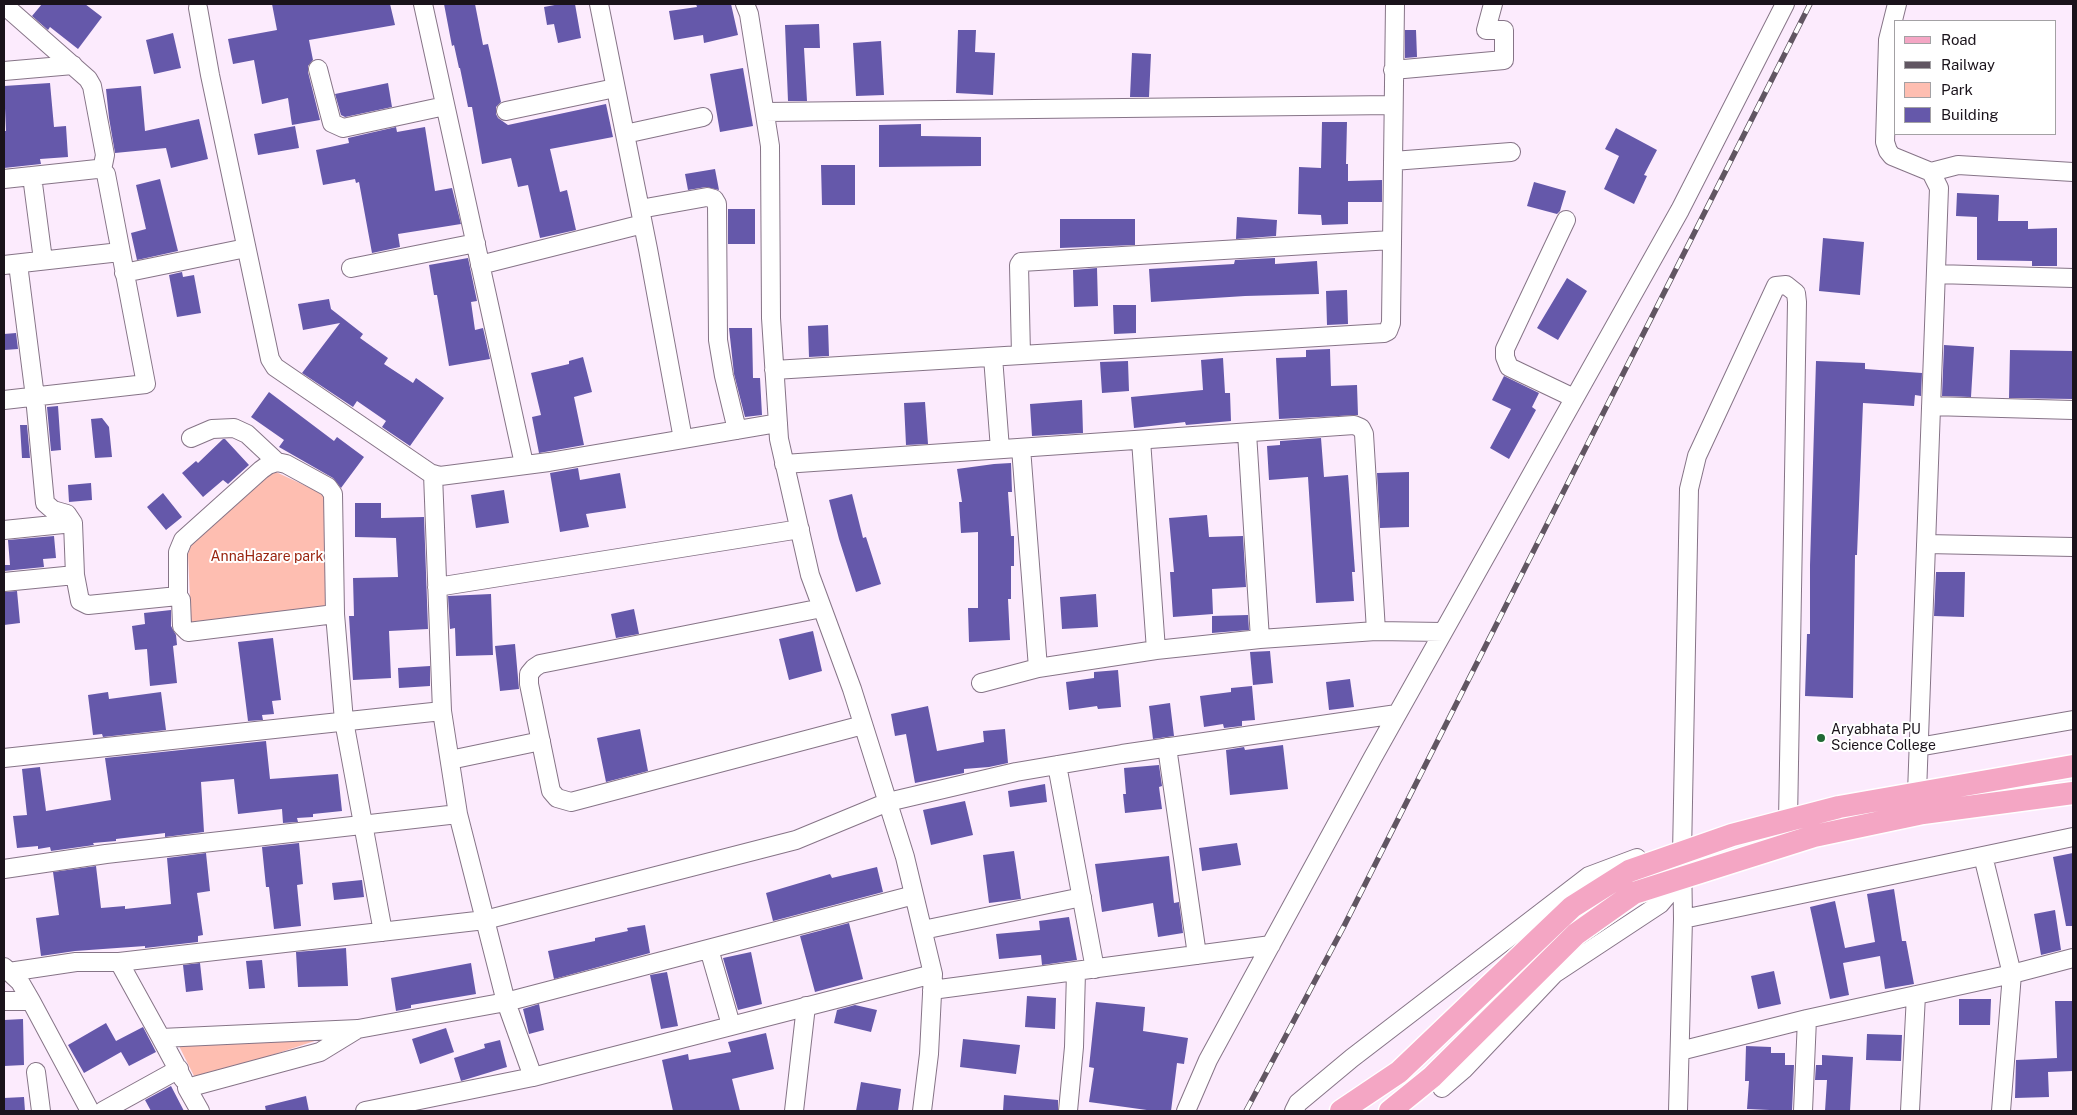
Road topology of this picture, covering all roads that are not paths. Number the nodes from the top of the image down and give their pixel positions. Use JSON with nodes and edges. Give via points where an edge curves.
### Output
{"nodes":[{"id":1,"x":423,"y":4,"type":"edge"},
{"id":2,"x":601,"y":4,"type":"edge"},
{"id":3,"x":745,"y":4,"type":"edge"},
{"id":4,"x":1395,"y":4,"type":"edge"},
{"id":5,"x":1493,"y":4,"type":"edge"},
{"id":6,"x":1785,"y":4,"type":"edge"},
{"id":7,"x":1897,"y":4,"type":"edge"},
{"id":8,"x":4,"y":5,"type":"edge"},
{"id":9,"x":202,"y":5,"type":"edge"},
{"id":10,"x":73,"y":65,"type":"junction"},
{"id":11,"x":318,"y":69,"type":"dead end"},
{"id":12,"x":1393,"y":70,"type":"junction"},
{"id":13,"x":4,"y":71,"type":"edge"},
{"id":14,"x":615,"y":88,"type":"junction"},
{"id":15,"x":1393,"y":105,"type":"junction"},
{"id":16,"x":446,"y":106,"type":"junction"},
{"id":17,"x":506,"y":111,"type":"dead end"},
{"id":18,"x":765,"y":112,"type":"junction"},
{"id":19,"x":703,"y":116,"type":"dead end"},
{"id":20,"x":625,"y":134,"type":"junction"},
{"id":21,"x":1511,"y":152,"type":"dead end"},
{"id":22,"x":1393,"y":161,"type":"junction"},
{"id":23,"x":102,"y":170,"type":"junction"},
{"id":24,"x":1931,"y":172,"type":"junction"},
{"id":25,"x":2073,"y":172,"type":"edge"},
{"id":26,"x":32,"y":176,"type":"junction"},
{"id":27,"x":4,"y":179,"type":"edge"},
{"id":28,"x":641,"y":216,"type":"junction"},
{"id":29,"x":1566,"y":220,"type":"dead end"},
{"id":30,"x":1392,"y":240,"type":"junction"},
{"id":31,"x":476,"y":243,"type":"junction"},
{"id":32,"x":246,"y":248,"type":"junction"},
{"id":33,"x":120,"y":252,"type":"junction"},
{"id":34,"x":43,"y":260,"type":"junction"},
{"id":35,"x":11,"y":264,"type":"edge"},
{"id":36,"x":480,"y":265,"type":"junction"},
{"id":37,"x":352,"y":268,"type":"dead end"},
{"id":38,"x":124,"y":273,"type":"junction"},
{"id":39,"x":1936,"y":274,"type":"junction"},
{"id":40,"x":2073,"y":278,"type":"edge"},
{"id":41,"x":1021,"y":355,"type":"junction"},
{"id":42,"x":993,"y":357,"type":"junction"},
{"id":43,"x":774,"y":370,"type":"junction"},
{"id":44,"x":34,"y":397,"type":"junction"},
{"id":45,"x":1574,"y":398,"type":"junction"},
{"id":46,"x":4,"y":400,"type":"edge"},
{"id":47,"x":1931,"y":406,"type":"junction"},
{"id":48,"x":2073,"y":410,"type":"edge"},
{"id":49,"x":778,"y":423,"type":"junction"},
{"id":50,"x":737,"y":430,"type":"junction"},
{"id":51,"x":1247,"y":433,"type":"junction"},
{"id":52,"x":191,"y":438,"type":"dead end"},
{"id":53,"x":683,"y":439,"type":"junction"},
{"id":54,"x":1141,"y":440,"type":"junction"},
{"id":55,"x":1021,"y":448,"type":"junction"},
{"id":56,"x":1000,"y":449,"type":"junction"},
{"id":57,"x":277,"y":462,"type":"junction"},
{"id":58,"x":524,"y":464,"type":"junction"},
{"id":59,"x":784,"y":464,"type":"junction"},
{"id":60,"x":433,"y":474,"type":"junction"},
{"id":61,"x":74,"y":523,"type":"junction"},
{"id":62,"x":4,"y":530,"type":"edge"},
{"id":63,"x":800,"y":530,"type":"junction"},
{"id":64,"x":1926,"y":544,"type":"junction"},
{"id":65,"x":2073,"y":547,"type":"edge"},
{"id":66,"x":75,"y":575,"type":"junction"},
{"id":67,"x":4,"y":582,"type":"edge"},
{"id":68,"x":437,"y":587,"type":"junction"},
{"id":69,"x":178,"y":596,"type":"junction"},
{"id":70,"x":822,"y":608,"type":"junction"},
{"id":71,"x":335,"y":614,"type":"junction"},
{"id":72,"x":1376,"y":631,"type":"junction"},
{"id":73,"x":1443,"y":632,"type":"junction"},
{"id":74,"x":1260,"y":638,"type":"junction"},
{"id":75,"x":1156,"y":650,"type":"junction"},
{"id":76,"x":1038,"y":668,"type":"junction"},
{"id":77,"x":981,"y":683,"type":"dead end"},
{"id":78,"x":442,"y":711,"type":"junction"},
{"id":79,"x":1397,"y":714,"type":"junction"},
{"id":80,"x":2073,"y":720,"type":"edge"},
{"id":81,"x":344,"y":721,"type":"junction"},
{"id":82,"x":863,"y":725,"type":"junction"},
{"id":83,"x":541,"y":741,"type":"junction"},
{"id":84,"x":1167,"y":747,"type":"junction"},
{"id":85,"x":1918,"y":748,"type":"junction"},
{"id":86,"x":4,"y":758,"type":"edge"},
{"id":87,"x":450,"y":760,"type":"junction"},
{"id":88,"x":1057,"y":764,"type":"junction"},
{"id":89,"x":2073,"y":766,"type":"edge"},
{"id":90,"x":2073,"y":792,"type":"edge"},
{"id":91,"x":1917,"y":793,"type":"junction"},
{"id":92,"x":888,"y":802,"type":"junction"},
{"id":93,"x":458,"y":814,"type":"junction"},
{"id":94,"x":1788,"y":821,"type":"junction"},
{"id":95,"x":362,"y":825,"type":"junction"},
{"id":96,"x":2073,"y":837,"type":"edge"},
{"id":97,"x":1682,"y":854,"type":"junction"},
{"id":98,"x":1983,"y":856,"type":"junction"},
{"id":99,"x":4,"y":868,"type":"edge"},
{"id":100,"x":1683,"y":877,"type":"junction"},
{"id":101,"x":914,"y":895,"type":"junction"},
{"id":102,"x":1082,"y":896,"type":"junction"},
{"id":103,"x":1683,"y":919,"type":"junction"},
{"id":104,"x":486,"y":920,"type":"junction"},
{"id":105,"x":923,"y":930,"type":"junction"},
{"id":106,"x":383,"y":932,"type":"junction"},
{"id":107,"x":1271,"y":945,"type":"junction"},
{"id":108,"x":709,"y":949,"type":"junction"},
{"id":109,"x":1197,"y":955,"type":"junction"},
{"id":110,"x":2073,"y":958,"type":"edge"},
{"id":111,"x":119,"y":962,"type":"junction"},
{"id":112,"x":6,"y":969,"type":"edge"},
{"id":113,"x":1096,"y":969,"type":"junction"},
{"id":114,"x":1076,"y":972,"type":"junction"},
{"id":115,"x":2012,"y":974,"type":"junction"},
{"id":116,"x":933,"y":982,"type":"junction"},
{"id":117,"x":1916,"y":995,"type":"junction"},
{"id":118,"x":4,"y":1001,"type":"edge"},
{"id":119,"x":31,"y":1001,"type":"junction"},
{"id":120,"x":506,"y":1002,"type":"junction"},
{"id":121,"x":806,"y":1006,"type":"junction"},
{"id":122,"x":1807,"y":1018,"type":"junction"},
{"id":123,"x":730,"y":1025,"type":"junction"},
{"id":124,"x":358,"y":1029,"type":"junction"},
{"id":125,"x":161,"y":1038,"type":"junction"},
{"id":126,"x":1680,"y":1051,"type":"junction"},
{"id":127,"x":179,"y":1069,"type":"junction"},
{"id":128,"x":36,"y":1072,"type":"dead end"},
{"id":129,"x":533,"y":1077,"type":"junction"},
{"id":130,"x":186,"y":1088,"type":"junction"},
{"id":131,"x":1442,"y":1088,"type":"dead end"},
{"id":132,"x":1296,"y":1107,"type":"edge"},
{"id":133,"x":40,"y":1111,"type":"edge"},
{"id":134,"x":90,"y":1111,"type":"edge"},
{"id":135,"x":103,"y":1111,"type":"edge"},
{"id":136,"x":200,"y":1111,"type":"edge"},
{"id":137,"x":365,"y":1111,"type":"edge"},
{"id":138,"x":794,"y":1111,"type":"edge"},
{"id":139,"x":922,"y":1111,"type":"edge"},
{"id":140,"x":1068,"y":1111,"type":"edge"},
{"id":141,"x":1186,"y":1111,"type":"edge"},
{"id":142,"x":1341,"y":1111,"type":"edge"},
{"id":143,"x":1390,"y":1111,"type":"edge"},
{"id":144,"x":1678,"y":1111,"type":"edge"},
{"id":145,"x":1803,"y":1111,"type":"edge"},
{"id":146,"x":1910,"y":1111,"type":"edge"},
{"id":147,"x":2001,"y":1111,"type":"edge"}],
"edges":[{"from":1,"to":16,"type":"street"},
{"from":2,"to":14,"type":"street"},
{"from":3,"to":18,"type":"street","via":[[750,14]]},
{"from":4,"to":12,"type":"street"},
{"from":5,"to":12,"type":"street","via":[[1486,30],[1504,30],[1504,60]]},
{"from":6,"to":45,"type":"street","via":[[1680,210]]},
{"from":7,"to":24,"type":"street","via":[[1888,40],[1884,142],[1892,156]]},
{"from":8,"to":10,"type":"street"},
{"from":9,"to":32,"type":"street","via":[[210,75]]},
{"from":10,"to":13,"type":"street"},
{"from":10,"to":23,"type":"street","via":[[92,86],[105,156]]},
{"from":11,"to":16,"type":"street","via":[[332,123],[343,128]]},
{"from":12,"to":15,"type":"street"},
{"from":14,"to":17,"type":"street"},
{"from":14,"to":20,"type":"street"},
{"from":15,"to":18,"type":"street"},
{"from":15,"to":22,"type":"street"},
{"from":16,"to":31,"type":"street"},
{"from":18,"to":43,"type":"street","via":[[770,146]]},
{"from":19,"to":20,"type":"street"},
{"from":20,"to":28,"type":"street"},
{"from":21,"to":22,"type":"street"},
{"from":22,"to":30,"type":"street"},
{"from":23,"to":26,"type":"street"},
{"from":23,"to":33,"type":"street","via":[[106,174]]},
{"from":24,"to":25,"type":"street","via":[[1958,165]]},
{"from":24,"to":39,"type":"street","via":[[1940,188]]},
{"from":26,"to":27,"type":"street"},
{"from":26,"to":34,"type":"street"},
{"from":28,"to":36,"type":"street"},
{"from":28,"to":50,"type":"street","via":[[707,198],[714,199],[717,204],[718,340]]},
{"from":28,"to":53,"type":"street"},
{"from":29,"to":45,"type":"street","via":[[1505,349],[1505,357],[1509,367]]},
{"from":30,"to":41,"type":"street","via":[[1391,323],[1384,333]]},
{"from":30,"to":41,"type":"street","via":[[1021,262]]},
{"from":31,"to":36,"type":"street"},
{"from":31,"to":37,"type":"street"},
{"from":32,"to":38,"type":"street"},
{"from":32,"to":60,"type":"street","via":[[270,359],[275,367]]},
{"from":33,"to":34,"type":"street"},
{"from":33,"to":38,"type":"street"},
{"from":34,"to":35,"type":"street"},
{"from":35,"to":44,"type":"street"},
{"from":36,"to":58,"type":"street"},
{"from":38,"to":44,"type":"street","via":[[146,384]]},
{"from":39,"to":40,"type":"street"},
{"from":39,"to":47,"type":"street"},
{"from":41,"to":42,"type":"street"},
{"from":42,"to":43,"type":"street"},
{"from":42,"to":56,"type":"street"},
{"from":43,"to":49,"type":"street"},
{"from":44,"to":46,"type":"street"},
{"from":44,"to":61,"type":"street","via":[[45,502],[48,508],[67,514]]},
{"from":45,"to":73,"type":"street"},
{"from":47,"to":48,"type":"street"},
{"from":47,"to":64,"type":"street"},
{"from":49,"to":50,"type":"street"},
{"from":49,"to":59,"type":"street"},
{"from":50,"to":53,"type":"street"},
{"from":51,"to":54,"type":"street"},
{"from":51,"to":72,"type":"street","via":[[1361,428],[1364,434]]},
{"from":51,"to":74,"type":"street"},
{"from":52,"to":57,"type":"street","via":[[212,429],[234,428],[247,434]]},
{"from":53,"to":58,"type":"street"},
{"from":54,"to":55,"type":"street"},
{"from":54,"to":75,"type":"street"},
{"from":55,"to":56,"type":"street"},
{"from":55,"to":76,"type":"street"},
{"from":56,"to":59,"type":"street"},
{"from":57,"to":69,"type":"street","via":[[261,470],[183,540],[178,552]]},
{"from":57,"to":71,"type":"street","via":[[328,487],[333,494]]},
{"from":58,"to":60,"type":"street","via":[[440,476]]},
{"from":59,"to":63,"type":"street"},
{"from":60,"to":68,"type":"street"},
{"from":61,"to":62,"type":"street"},
{"from":61,"to":66,"type":"street"},
{"from":63,"to":68,"type":"street"},
{"from":63,"to":70,"type":"street","via":[[810,575]]},
{"from":64,"to":65,"type":"street"},
{"from":64,"to":85,"type":"street"},
{"from":66,"to":67,"type":"street"},
{"from":66,"to":69,"type":"street","via":[[80,601],[88,605]]},
{"from":68,"to":78,"type":"street"},
{"from":69,"to":71,"type":"street","via":[[182,626],[188,632]]},
{"from":70,"to":82,"type":"street"},
{"from":70,"to":83,"type":"street","via":[[540,664],[529,674],[529,684]]},
{"from":71,"to":81,"type":"street"},
{"from":72,"to":73,"type":"street"},
{"from":72,"to":74,"type":"street"},
{"from":73,"to":79,"type":"street"},
{"from":74,"to":75,"type":"street"},
{"from":75,"to":76,"type":"street"},
{"from":76,"to":77,"type":"street"},
{"from":78,"to":81,"type":"street"},
{"from":78,"to":87,"type":"street"},
{"from":79,"to":84,"type":"street"},
{"from":79,"to":107,"type":"street"},
{"from":80,"to":85,"type":"street"},
{"from":81,"to":86,"type":"street"},
{"from":81,"to":95,"type":"street"},
{"from":82,"to":83,"type":"street","via":[[571,802],[557,798],[551,791]]},
{"from":82,"to":92,"type":"street"},
{"from":83,"to":87,"type":"street"},
{"from":84,"to":88,"type":"street"},
{"from":84,"to":109,"type":"street"},
{"from":85,"to":91,"type":"street"},
{"from":87,"to":93,"type":"street"},
{"from":88,"to":92,"type":"street"},
{"from":88,"to":102,"type":"street"},
{"from":89,"to":91,"type":"main road"},
{"from":90,"to":100,"type":"main road","via":[[1923,813],[1814,836]]},
{"from":91,"to":94,"type":"main road","via":[[1839,807]]},
{"from":92,"to":101,"type":"street"},
{"from":92,"to":104,"type":"street","via":[[796,840]]},
{"from":93,"to":95,"type":"street"},
{"from":93,"to":104,"type":"street"},
{"from":94,"to":97,"type":"main road","via":[[1732,835]]},
{"from":94,"to":97,"type":"street","via":[[1797,302],[1796,293],[1786,285],[1776,286],[1692,472],[1689,489]]},
{"from":95,"to":99,"type":"street"},
{"from":95,"to":106,"type":"street"},
{"from":96,"to":98,"type":"street"},
{"from":97,"to":100,"type":"street"},
{"from":97,"to":132,"type":"street","via":[[1663,848],[1589,876],[1352,1058]]},
{"from":97,"to":142,"type":"main road","via":[[1630,871],[1572,907],[1399,1072]]},
{"from":98,"to":103,"type":"street"},
{"from":98,"to":115,"type":"street"},
{"from":100,"to":103,"type":"street"},
{"from":100,"to":131,"type":"street","via":[[1660,904],[1554,974]]},
{"from":100,"to":143,"type":"main road","via":[[1634,893],[1576,934],[1432,1077]]},
{"from":101,"to":105,"type":"street"},
{"from":101,"to":108,"type":"street"},
{"from":102,"to":105,"type":"street"},
{"from":102,"to":113,"type":"street"},
{"from":103,"to":126,"type":"street"},
{"from":104,"to":106,"type":"street"},
{"from":104,"to":120,"type":"street"},
{"from":105,"to":116,"type":"street"},
{"from":106,"to":111,"type":"street"},
{"from":107,"to":109,"type":"street"},
{"from":107,"to":141,"type":"street","via":[[1208,1060]]},
{"from":108,"to":120,"type":"street"},
{"from":108,"to":123,"type":"street"},
{"from":109,"to":113,"type":"street"},
{"from":110,"to":115,"type":"street"},
{"from":111,"to":112,"type":"street","via":[[76,962]]},
{"from":111,"to":125,"type":"street"},
{"from":112,"to":119,"type":"street","via":[[20,982]]},
{"from":113,"to":114,"type":"street"},
{"from":114,"to":116,"type":"street"},
{"from":114,"to":140,"type":"street"},
{"from":115,"to":117,"type":"street"},
{"from":115,"to":147,"type":"street"},
{"from":116,"to":121,"type":"street"},
{"from":116,"to":139,"type":"street"},
{"from":117,"to":122,"type":"street"},
{"from":117,"to":146,"type":"street"},
{"from":118,"to":119,"type":"street"},
{"from":119,"to":134,"type":"street"},
{"from":120,"to":124,"type":"street"},
{"from":120,"to":129,"type":"street"},
{"from":121,"to":123,"type":"street"},
{"from":121,"to":138,"type":"street"},
{"from":122,"to":126,"type":"street"},
{"from":122,"to":145,"type":"street"},
{"from":123,"to":129,"type":"street"},
{"from":124,"to":125,"type":"street"},
{"from":124,"to":130,"type":"street","via":[[320,1052]]},
{"from":125,"to":127,"type":"street"},
{"from":126,"to":144,"type":"street"},
{"from":127,"to":130,"type":"street"},
{"from":127,"to":135,"type":"street"},
{"from":128,"to":133,"type":"street"},
{"from":129,"to":137,"type":"street"},
{"from":130,"to":136,"type":"street"}]}
